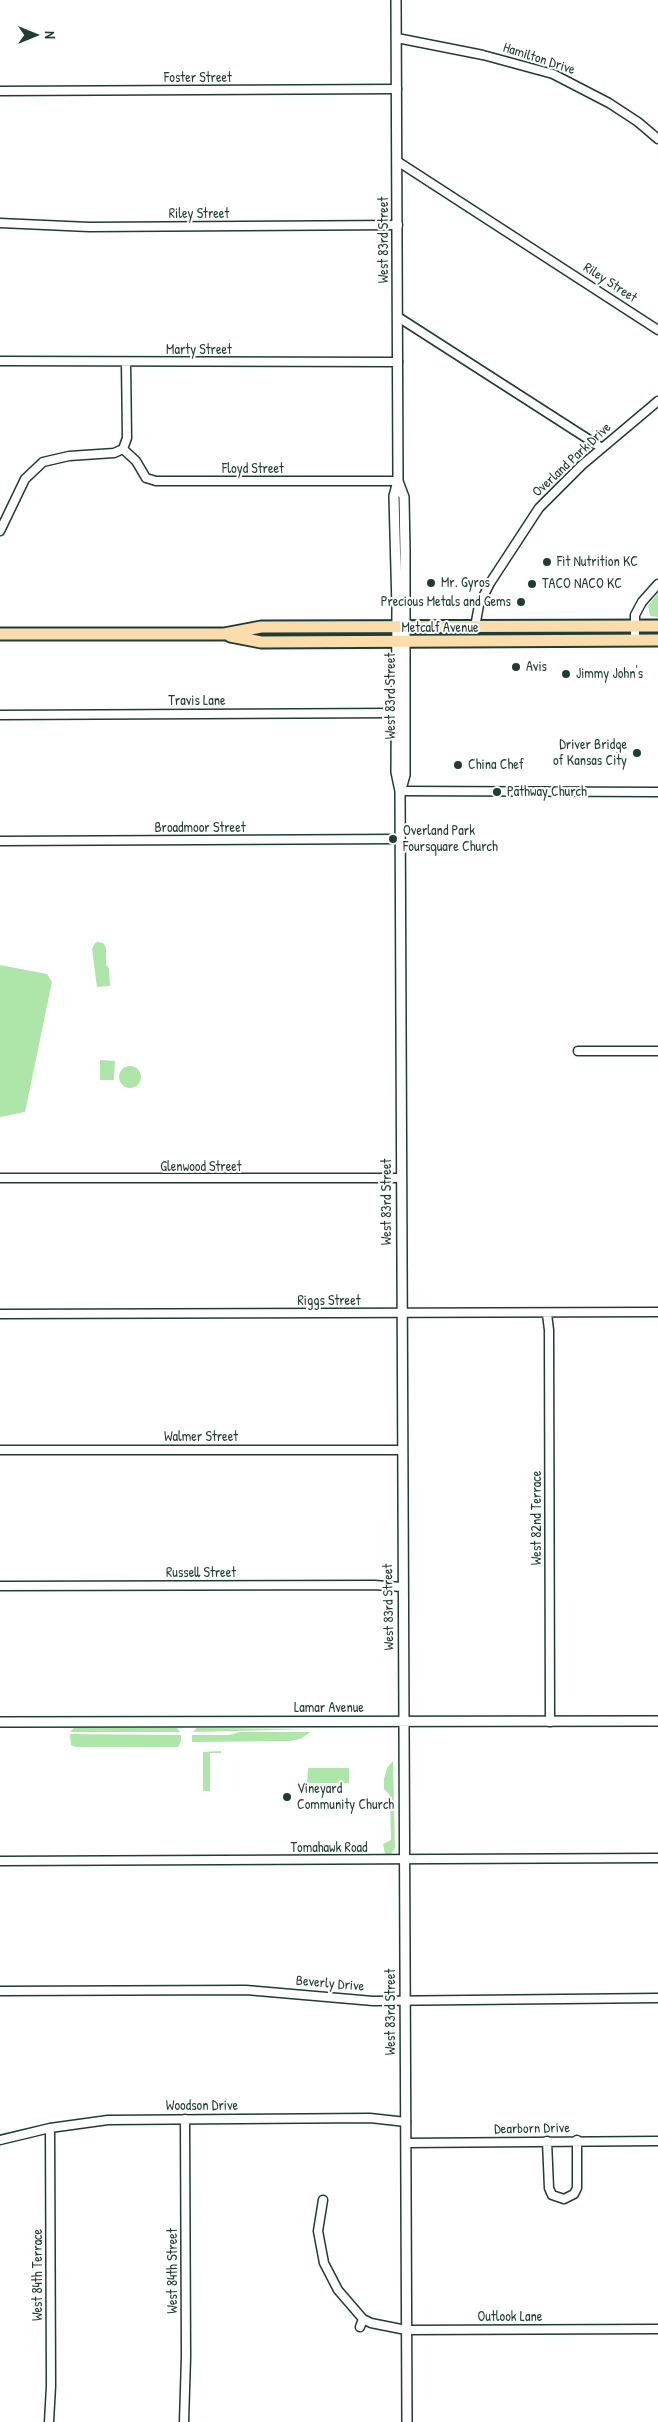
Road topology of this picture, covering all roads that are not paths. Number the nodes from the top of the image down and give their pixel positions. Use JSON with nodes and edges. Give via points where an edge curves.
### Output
{"nodes":[{"id":1,"x":396,"y":0,"type":"edge"},
{"id":2,"x":397,"y":38,"type":"junction"},
{"id":3,"x":397,"y":90,"type":"junction"},
{"id":4,"x":0,"y":91,"type":"edge"},
{"id":5,"x":658,"y":139,"type":"edge"},
{"id":6,"x":397,"y":161,"type":"junction"},
{"id":7,"x":0,"y":223,"type":"edge"},
{"id":8,"x":398,"y":225,"type":"junction"},
{"id":9,"x":398,"y":317,"type":"junction"},
{"id":10,"x":658,"y":330,"type":"edge"},
{"id":11,"x":0,"y":361,"type":"edge"},
{"id":12,"x":398,"y":362,"type":"junction"},
{"id":13,"x":126,"y":363,"type":"junction"},
{"id":14,"x":658,"y":401,"type":"edge"},
{"id":15,"x":123,"y":448,"type":"junction"},
{"id":16,"x":602,"y":448,"type":"junction"},
{"id":17,"x":398,"y":481,"type":"junction"},
{"id":18,"x":0,"y":531,"type":"edge"},
{"id":19,"x":658,"y":584,"type":"edge"},
{"id":20,"x":636,"y":626,"type":"junction"},
{"id":21,"x":658,"y":626,"type":"edge"},
{"id":22,"x":401,"y":627,"type":"junction"},
{"id":23,"x":476,"y":627,"type":"junction"},
{"id":24,"x":0,"y":634,"type":"edge"},
{"id":25,"x":224,"y":634,"type":"junction"},
{"id":26,"x":658,"y":640,"type":"edge"},
{"id":27,"x":635,"y":641,"type":"junction"},
{"id":28,"x":401,"y":643,"type":"junction"},
{"id":29,"x":395,"y":713,"type":"junction"},
{"id":30,"x":0,"y":715,"type":"edge"},
{"id":31,"x":400,"y":791,"type":"junction"},
{"id":32,"x":658,"y":792,"type":"edge"},
{"id":33,"x":400,"y":839,"type":"junction"},
{"id":34,"x":0,"y":841,"type":"edge"},
{"id":35,"x":578,"y":1051,"type":"dead end"},
{"id":36,"x":658,"y":1051,"type":"edge"},
{"id":37,"x":0,"y":1178,"type":"edge"},
{"id":38,"x":401,"y":1178,"type":"junction"},
{"id":39,"x":658,"y":1312,"type":"edge"},
{"id":40,"x":0,"y":1314,"type":"edge"},
{"id":41,"x":401,"y":1314,"type":"junction"},
{"id":42,"x":547,"y":1314,"type":"junction"},
{"id":43,"x":0,"y":1450,"type":"edge"},
{"id":44,"x":402,"y":1450,"type":"junction"},
{"id":45,"x":0,"y":1586,"type":"edge"},
{"id":46,"x":402,"y":1587,"type":"junction"},
{"id":47,"x":658,"y":1721,"type":"edge"},
{"id":48,"x":0,"y":1722,"type":"edge"},
{"id":49,"x":403,"y":1722,"type":"junction"},
{"id":50,"x":550,"y":1722,"type":"junction"},
{"id":51,"x":658,"y":1858,"type":"edge"},
{"id":52,"x":0,"y":1861,"type":"edge"},
{"id":53,"x":404,"y":1861,"type":"junction"},
{"id":54,"x":0,"y":1991,"type":"edge"},
{"id":55,"x":658,"y":1998,"type":"edge"},
{"id":56,"x":404,"y":2000,"type":"junction"},
{"id":57,"x":185,"y":2119,"type":"junction"},
{"id":58,"x":406,"y":2122,"type":"junction"},
{"id":59,"x":50,"y":2128,"type":"junction"},
{"id":60,"x":0,"y":2140,"type":"edge"},
{"id":61,"x":577,"y":2140,"type":"junction"},
{"id":62,"x":547,"y":2141,"type":"junction"},
{"id":63,"x":658,"y":2141,"type":"edge"},
{"id":64,"x":406,"y":2144,"type":"junction"},
{"id":65,"x":323,"y":2200,"type":"dead end"},
{"id":66,"x":363,"y":2319,"type":"junction"},
{"id":67,"x":360,"y":2327,"type":"dead end"},
{"id":68,"x":658,"y":2329,"type":"edge"},
{"id":69,"x":406,"y":2330,"type":"junction"},
{"id":70,"x":49,"y":2422,"type":"edge"},
{"id":71,"x":184,"y":2422,"type":"edge"},
{"id":72,"x":407,"y":2422,"type":"edge"}],
"edges":[{"from":1,"to":2,"type":"street","name":"West 83rd Street"},
{"from":2,"to":3,"type":"street","name":"West 83rd Street"},
{"from":2,"to":5,"type":"street","name":"Hamilton Drive","via":[[483,55],[553,74],[609,103]]},
{"from":3,"to":4,"type":"street","name":"Foster Street"},
{"from":3,"to":6,"type":"street","name":"West 83rd Street"},
{"from":6,"to":8,"type":"street","name":"West 83rd Street"},
{"from":6,"to":10,"type":"street","name":"Riley Street"},
{"from":7,"to":8,"type":"street","name":"Riley Street","via":[[89,227]]},
{"from":8,"to":9,"type":"street","name":"West 83rd Street"},
{"from":9,"to":12,"type":"street","name":"West 83rd Street"},
{"from":9,"to":16,"type":"street"},
{"from":11,"to":13,"type":"street","name":"Marty Street"},
{"from":12,"to":13,"type":"street","name":"Marty Street"},
{"from":12,"to":17,"type":"street","name":"West 83rd Street"},
{"from":13,"to":15,"type":"street","via":[[127,438]]},
{"from":14,"to":16,"type":"street","name":"Overland Park Drive"},
{"from":15,"to":17,"type":"street","name":"Floyd Street","via":[[146,478],[156,481]]},
{"from":15,"to":18,"type":"street","via":[[43,462],[25,479]]},
{"from":16,"to":23,"type":"street","name":"Overland Park Drive","via":[[558,487],[526,524],[484,594]]},
{"from":17,"to":22,"type":"street","name":"West 83rd Street","via":[[404,497]]},
{"from":19,"to":20,"type":"street","via":[[635,615]]},
{"from":20,"to":21,"type":"main road","name":"Metcalf Avenue"},
{"from":20,"to":23,"type":"main road","name":"Metcalf Avenue"},
{"from":20,"to":27,"type":"street"},
{"from":22,"to":23,"type":"main road","name":"Metcalf Avenue"},
{"from":22,"to":25,"type":"main road","name":"Metcalf Avenue","via":[[261,627]]},
{"from":22,"to":28,"type":"street","name":"West 83rd Street"},
{"from":24,"to":25,"type":"main road","name":"Metcalf Avenue"},
{"from":25,"to":28,"type":"main road","name":"Metcalf Avenue","via":[[261,642]]},
{"from":26,"to":27,"type":"main road","name":"Metcalf Avenue"},
{"from":27,"to":28,"type":"main road","name":"Metcalf Avenue"},
{"from":28,"to":29,"type":"street","name":"West 83rd Street"},
{"from":28,"to":31,"type":"street","name":"West 83rd Street","via":[[405,775]]},
{"from":29,"to":30,"type":"street","name":"Travis Lane"},
{"from":29,"to":31,"type":"street","name":"West 83rd Street","via":[[396,772]]},
{"from":31,"to":32,"type":"street"},
{"from":31,"to":33,"type":"street","name":"West 83rd Street"},
{"from":33,"to":34,"type":"street","name":"Broadmoor Street"},
{"from":33,"to":38,"type":"street","name":"West 83rd Street"},
{"from":35,"to":36,"type":"street"},
{"from":37,"to":38,"type":"street","name":"Glenwood Street"},
{"from":38,"to":41,"type":"street","name":"West 83rd Street"},
{"from":39,"to":42,"type":"street","name":"Riggs Street"},
{"from":40,"to":41,"type":"street","name":"Riggs Street"},
{"from":41,"to":42,"type":"street","name":"Riggs Street"},
{"from":41,"to":44,"type":"street","name":"West 83rd Street"},
{"from":42,"to":50,"type":"street","name":"West 82nd Terrace"},
{"from":43,"to":44,"type":"street","name":"Walmer Street"},
{"from":44,"to":46,"type":"street","name":"West 83rd Street"},
{"from":45,"to":46,"type":"street","name":"Russell Street"},
{"from":46,"to":49,"type":"street","name":"West 83rd Street"},
{"from":47,"to":50,"type":"street","name":"Lamar Avenue"},
{"from":48,"to":49,"type":"street","name":"Lamar Avenue"},
{"from":49,"to":50,"type":"street","name":"Lamar Avenue"},
{"from":49,"to":53,"type":"street","name":"West 83rd Street"},
{"from":51,"to":53,"type":"street","name":"Tomahawk Road"},
{"from":52,"to":53,"type":"street","name":"Tomahawk Road"},
{"from":53,"to":56,"type":"street","name":"West 83rd Street"},
{"from":54,"to":56,"type":"street","name":"Beverly Drive","via":[[246,1990],[373,2001]]},
{"from":55,"to":56,"type":"street","name":"Beverly Drive"},
{"from":56,"to":58,"type":"street","name":"West 83rd Street"},
{"from":57,"to":58,"type":"street","name":"Woodson Drive","via":[[370,2118]]},
{"from":57,"to":59,"type":"street","name":"Woodson Drive","via":[[108,2120]]},
{"from":57,"to":71,"type":"street","name":"West 84th Street"},
{"from":58,"to":64,"type":"street","name":"West 83rd Street"},
{"from":59,"to":60,"type":"street","name":"Woodson Drive"},
{"from":59,"to":70,"type":"street","name":"West 84th Terrace"},
{"from":61,"to":62,"type":"street","name":"Dearborn Drive"},
{"from":61,"to":62,"type":"street","via":[[577,2188],[564,2199],[552,2195],[549,2188]]},
{"from":61,"to":63,"type":"street","name":"Dearborn Drive"},
{"from":62,"to":64,"type":"street","name":"Dearborn Drive"},
{"from":64,"to":69,"type":"street","name":"West 83rd Street"},
{"from":65,"to":66,"type":"street","via":[[318,2231],[324,2263],[338,2290]]},
{"from":66,"to":67,"type":"street"},
{"from":66,"to":69,"type":"street","name":"Outlook Lane"},
{"from":68,"to":69,"type":"street","name":"Outlook Lane"},
{"from":69,"to":72,"type":"street","name":"West 83rd Street"}]}
